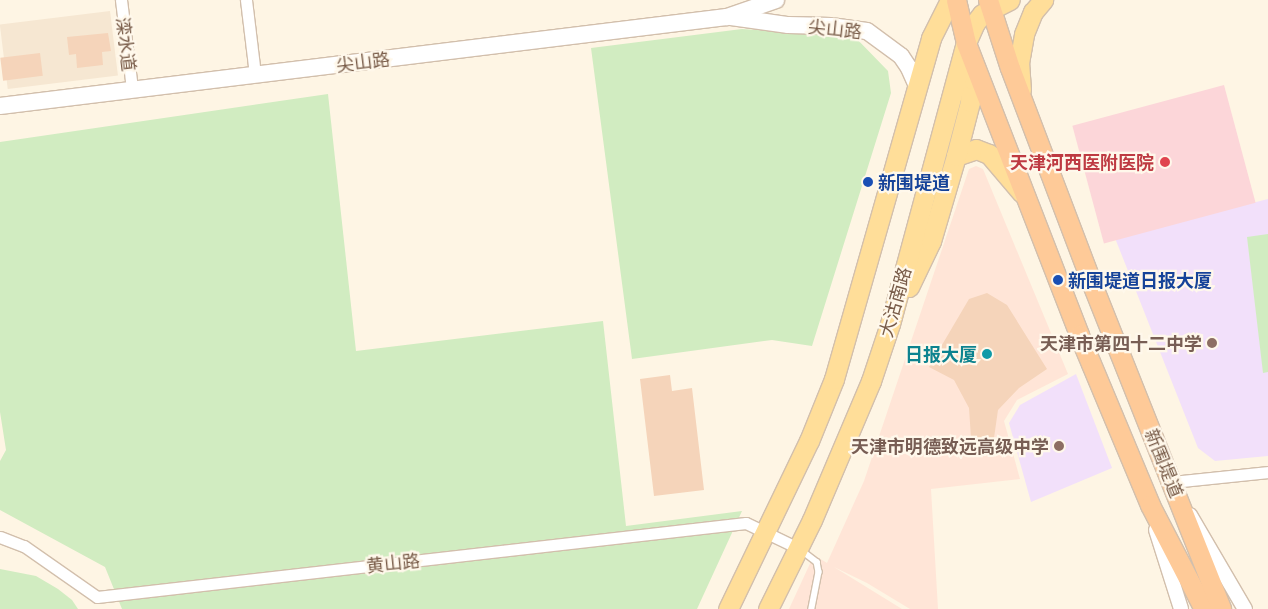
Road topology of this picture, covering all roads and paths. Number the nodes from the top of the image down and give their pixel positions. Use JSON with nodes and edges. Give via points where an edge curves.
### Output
{"nodes":[{"id":1,"x":121,"y":0,"type":"edge"},
{"id":2,"x":246,"y":0,"type":"edge"},
{"id":3,"x":776,"y":0,"type":"edge"},
{"id":4,"x":950,"y":0,"type":"edge"},
{"id":5,"x":956,"y":0,"type":"edge"},
{"id":6,"x":1010,"y":0,"type":"edge"},
{"id":7,"x":1043,"y":0,"type":"edge"},
{"id":8,"x":989,"y":4,"type":"edge"},
{"id":9,"x":727,"y":17,"type":"junction"},
{"id":10,"x":966,"y":43,"type":"junction"},
{"id":11,"x":255,"y":74,"type":"junction"},
{"id":12,"x":916,"y":86,"type":"junction"},
{"id":13,"x":132,"y":88,"type":"junction"},
{"id":14,"x":1021,"y":97,"type":"junction"},
{"id":15,"x":0,"y":106,"type":"edge"},
{"id":16,"x":956,"y":156,"type":"junction"},
{"id":17,"x":1027,"y":199,"type":"junction"},
{"id":18,"x":890,"y":324,"type":"junction"},
{"id":19,"x":1268,"y":472,"type":"edge"},
{"id":20,"x":1174,"y":488,"type":"junction"},
{"id":21,"x":1150,"y":505,"type":"junction"},
{"id":22,"x":766,"y":532,"type":"junction"},
{"id":23,"x":0,"y":537,"type":"edge"},
{"id":24,"x":798,"y":548,"type":"junction"},
{"id":25,"x":97,"y":597,"type":"junction"},
{"id":26,"x":1214,"y":607,"type":"edge"},
{"id":27,"x":98,"y":609,"type":"edge"},
{"id":28,"x":728,"y":609,"type":"edge"},
{"id":29,"x":768,"y":609,"type":"edge"},
{"id":30,"x":812,"y":609,"type":"edge"},
{"id":31,"x":1182,"y":609,"type":"edge"},
{"id":32,"x":1246,"y":609,"type":"edge"}],
"edges":[{"from":1,"to":13,"type":"street","name":"滦水道"},
{"from":2,"to":11,"type":"street"},
{"from":3,"to":9,"type":"main road","name":"尖山路"},
{"from":4,"to":12,"type":"main road","via":[[931,38]]},
{"from":5,"to":10,"type":"highway","name":"新围堤道"},
{"from":6,"to":8,"type":"main road","name":"大沽南路"},
{"from":7,"to":14,"type":"main road","via":[[1034,12],[1022,44],[1019,63]]},
{"from":8,"to":10,"type":"main road","name":"大沽南路"},
{"from":8,"to":14,"type":"highway","name":"新围堤道"},
{"from":9,"to":11,"type":"main road","name":"尖山路"},
{"from":9,"to":12,"type":"main road","name":"尖山路","via":[[867,30],[901,56],[910,68]]},
{"from":10,"to":16,"type":"main road","via":[[971,79],[970,102]]},
{"from":10,"to":17,"type":"highway","name":"新围堤道"},
{"from":10,"to":18,"type":"main road","name":"大沽南路"},
{"from":11,"to":13,"type":"main road","name":"尖山路"},
{"from":12,"to":22,"type":"main road","via":[[834,380],[810,441]]},
{"from":13,"to":15,"type":"main road","name":"尖山路"},
{"from":14,"to":20,"type":"highway","name":"新围堤道"},
{"from":16,"to":17,"type":"main road","via":[[976,149],[989,154]]},
{"from":16,"to":18,"type":"main road","via":[[931,241]]},
{"from":17,"to":21,"type":"highway","name":"新围堤道"},
{"from":18,"to":24,"type":"main road","name":"大沽南路","via":[[845,446]]},
{"from":19,"to":20,"type":"street"},
{"from":20,"to":26,"type":"highway","name":"新围堤道"},
{"from":20,"to":32,"type":"street"},
{"from":21,"to":26,"type":"highway","name":"新围堤道"},
{"from":21,"to":31,"type":"street"},
{"from":22,"to":24,"type":"street","name":"黄山路"},
{"from":22,"to":25,"type":"street","name":"黄山路","via":[[746,523]]},
{"from":22,"to":28,"type":"main road"},
{"from":23,"to":25,"type":"street","via":[[24,546]]},
{"from":24,"to":29,"type":"main road","name":"大沽南路"},
{"from":24,"to":30,"type":"lane","via":[[817,562],[819,572]]},
{"from":25,"to":27,"type":"street"}]}
